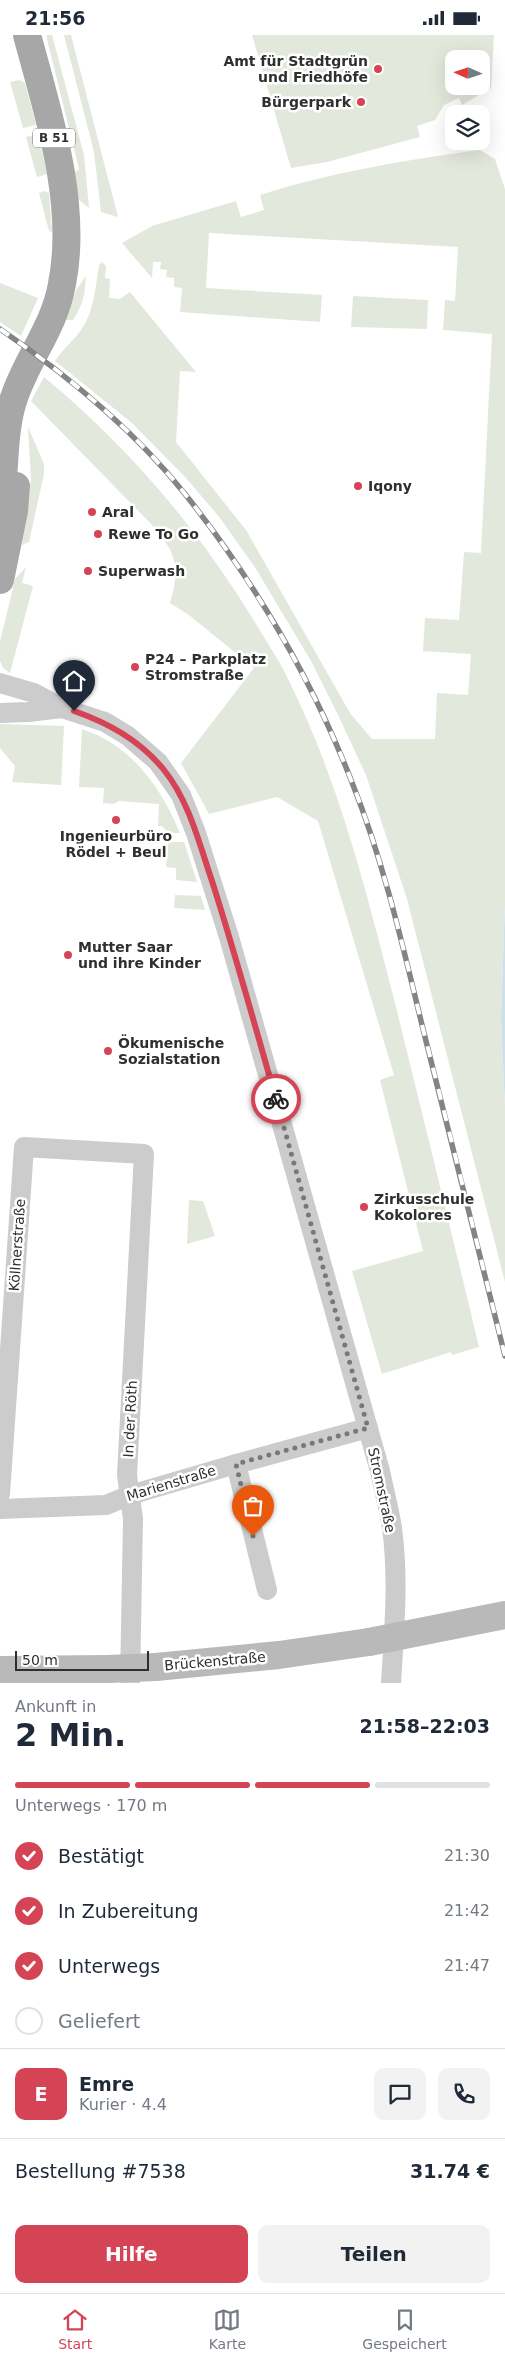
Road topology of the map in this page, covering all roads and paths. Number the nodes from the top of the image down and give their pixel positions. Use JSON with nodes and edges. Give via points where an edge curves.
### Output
{"nodes":[{"id":1,"x":27,"y":35,"type":"edge"},
{"id":2,"x":18,"y":387,"type":"junction"},
{"id":3,"x":0,"y":507,"type":"edge"},
{"id":4,"x":0,"y":580,"type":"edge"},
{"id":5,"x":0,"y":683,"type":"edge"},
{"id":6,"x":62,"y":708,"type":"junction"},
{"id":7,"x":0,"y":713,"type":"edge"},
{"id":8,"x":144,"y":1154,"type":"joint"},
{"id":9,"x":368,"y":1428,"type":"junction"},
{"id":10,"x":236,"y":1464,"type":"junction"},
{"id":11,"x":0,"y":1493,"type":"edge"},
{"id":12,"x":130,"y":1495,"type":"junction"},
{"id":13,"x":0,"y":1509,"type":"edge"},
{"id":14,"x":266,"y":1590,"type":"dead end"},
{"id":15,"x":505,"y":1615,"type":"edge"},
{"id":16,"x":0,"y":1671,"type":"edge"},
{"id":17,"x":119,"y":1676,"type":"edge"},
{"id":18,"x":391,"y":1683,"type":"edge"}],
"edges":[{"from":1,"to":2,"type":"main road","number":"B 51","via":[[58,151],[65,259],[58,306]]},
{"from":2,"to":3,"type":"main road","number":"B 51","via":[[6,428]]},
{"from":2,"to":4,"type":"main road","number":"B 51","via":[[14,511]]},
{"from":5,"to":6,"type":"street","name":"Stromstraße","via":[[34,693]]},
{"from":6,"to":7,"type":"street","name":"Stromstraße"},
{"from":6,"to":9,"type":"street","name":"Stromstraße","via":[[105,722],[128,735],[158,762],[181,795],[229,937]]},
{"from":8,"to":11,"type":"street","name":"Köllnerstraße","via":[[24,1147]]},
{"from":8,"to":12,"type":"street","name":"In der Röth","via":[[128,1450]]},
{"from":9,"to":10,"type":"street","name":"Marienstraße"},
{"from":9,"to":18,"type":"street","name":"Stromstraße","via":[[392,1527],[395,1584]]},
{"from":10,"to":12,"type":"street","name":"Marienstraße"},
{"from":10,"to":14,"type":"street"},
{"from":12,"to":13,"type":"street","name":"Marienstraße","via":[[106,1505]]},
{"from":12,"to":17,"type":"street","name":"In der Röth","via":[[133,1519]]},
{"from":15,"to":17,"type":"main road","name":"Brückenstraße","bridge":true,"via":[[369,1642],[156,1667]]},
{"from":16,"to":17,"type":"main road","name":"Brückenstraße"}]}
